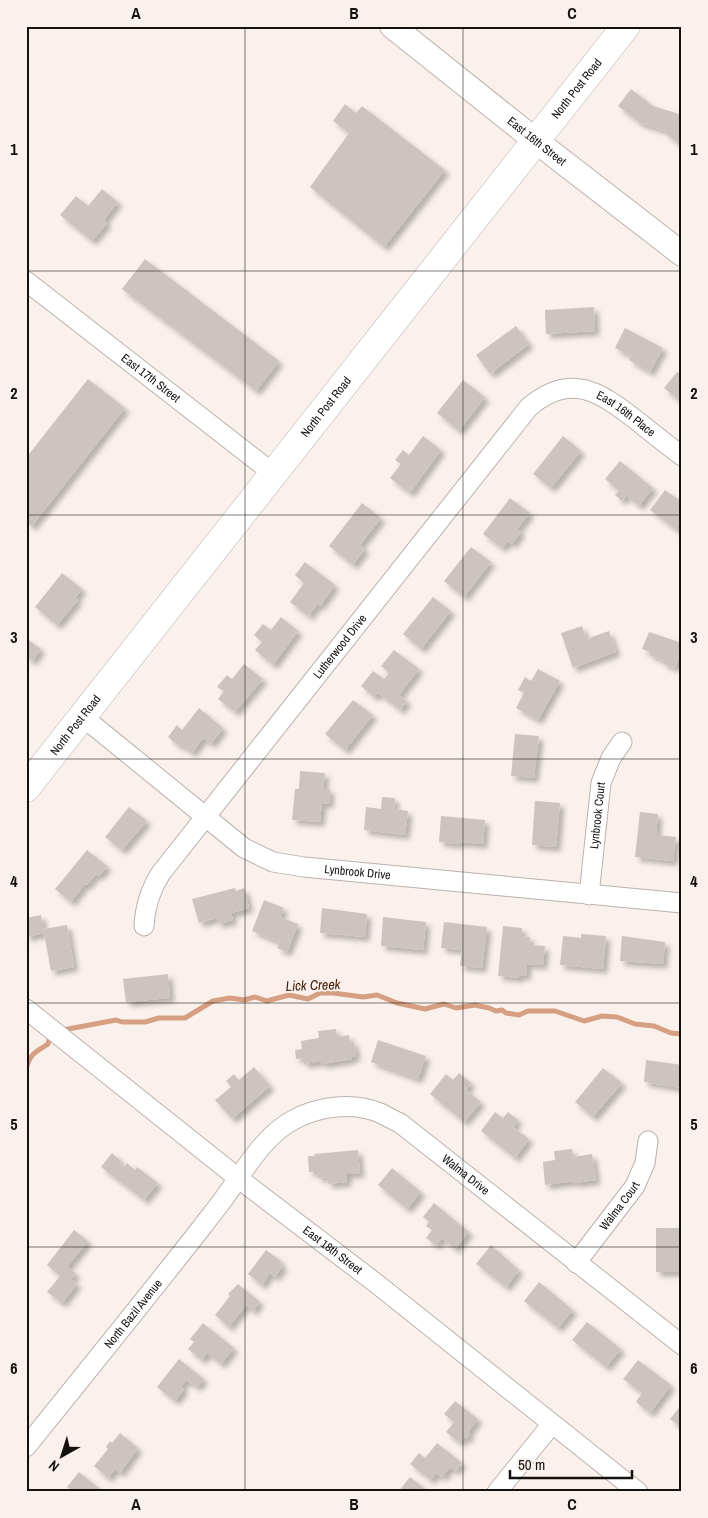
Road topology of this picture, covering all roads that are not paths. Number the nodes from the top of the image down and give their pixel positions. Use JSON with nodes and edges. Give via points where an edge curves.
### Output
{"nodes":[{"id":1,"x":392,"y":26,"type":"edge"},
{"id":2,"x":626,"y":26,"type":"edge"},
{"id":3,"x":536,"y":141,"type":"junction"},
{"id":4,"x":682,"y":254,"type":"edge"},
{"id":5,"x":26,"y":281,"type":"edge"},
{"id":6,"x":563,"y":390,"type":"joint"},
{"id":7,"x":682,"y":456,"type":"edge"},
{"id":8,"x":274,"y":474,"type":"junction"},
{"id":9,"x":83,"y":717,"type":"junction"},
{"id":10,"x":622,"y":742,"type":"dead end"},
{"id":11,"x":27,"y":786,"type":"edge"},
{"id":12,"x":207,"y":817,"type":"junction"},
{"id":13,"x":589,"y":895,"type":"junction"},
{"id":14,"x":682,"y":903,"type":"edge"},
{"id":15,"x":144,"y":926,"type":"dead end"},
{"id":16,"x":26,"y":1009,"type":"edge"},
{"id":17,"x":648,"y":1141,"type":"dead end"},
{"id":18,"x":238,"y":1178,"type":"junction"},
{"id":19,"x":576,"y":1263,"type":"junction"},
{"id":20,"x":682,"y":1345,"type":"edge"},
{"id":21,"x":552,"y":1424,"type":"junction"},
{"id":22,"x":26,"y":1447,"type":"edge"},
{"id":23,"x":497,"y":1492,"type":"edge"},
{"id":24,"x":638,"y":1492,"type":"edge"}],
"edges":[{"from":1,"to":3,"type":"street","name":"East 16th Street"},
{"from":2,"to":3,"type":"main road","name":"North Post Road"},
{"from":3,"to":4,"type":"street","name":"East 16th Street"},
{"from":3,"to":8,"type":"main road","name":"North Post Road"},
{"from":5,"to":8,"type":"street","name":"East 17th Street"},
{"from":6,"to":7,"type":"street","name":"East 16th Place","via":[[595,392]]},
{"from":6,"to":12,"type":"street","name":"Lutherwood Drive","via":[[541,398],[526,410]]},
{"from":8,"to":9,"type":"main road","name":"North Post Road"},
{"from":9,"to":11,"type":"main road","name":"North Post Road"},
{"from":9,"to":12,"type":"street","name":"Lynbrook Drive"},
{"from":10,"to":13,"type":"street","name":"Lynbrook Court","via":[[611,758],[601,784]]},
{"from":12,"to":13,"type":"street","name":"Lynbrook Drive","via":[[251,852],[273,862]]},
{"from":12,"to":15,"type":"street","name":"Lutherwood Drive","via":[[155,882],[145,908]]},
{"from":13,"to":14,"type":"street","name":"Lynbrook Drive"},
{"from":16,"to":18,"type":"street","name":"East 18th Street"},
{"from":17,"to":19,"type":"street","name":"Walma Court","via":[[645,1163],[635,1186]]},
{"from":18,"to":19,"type":"street","name":"Walma Drive","via":[[268,1139],[294,1119],[336,1107],[373,1111],[400,1123]]},
{"from":18,"to":21,"type":"street","name":"East 18th Street","via":[[378,1284]]},
{"from":18,"to":22,"type":"street","name":"North Bazil Avenue","via":[[138,1309]]},
{"from":19,"to":20,"type":"street","name":"Walma Drive"},
{"from":21,"to":23,"type":"street"},
{"from":21,"to":24,"type":"street","name":"East 18th Street"}]}
